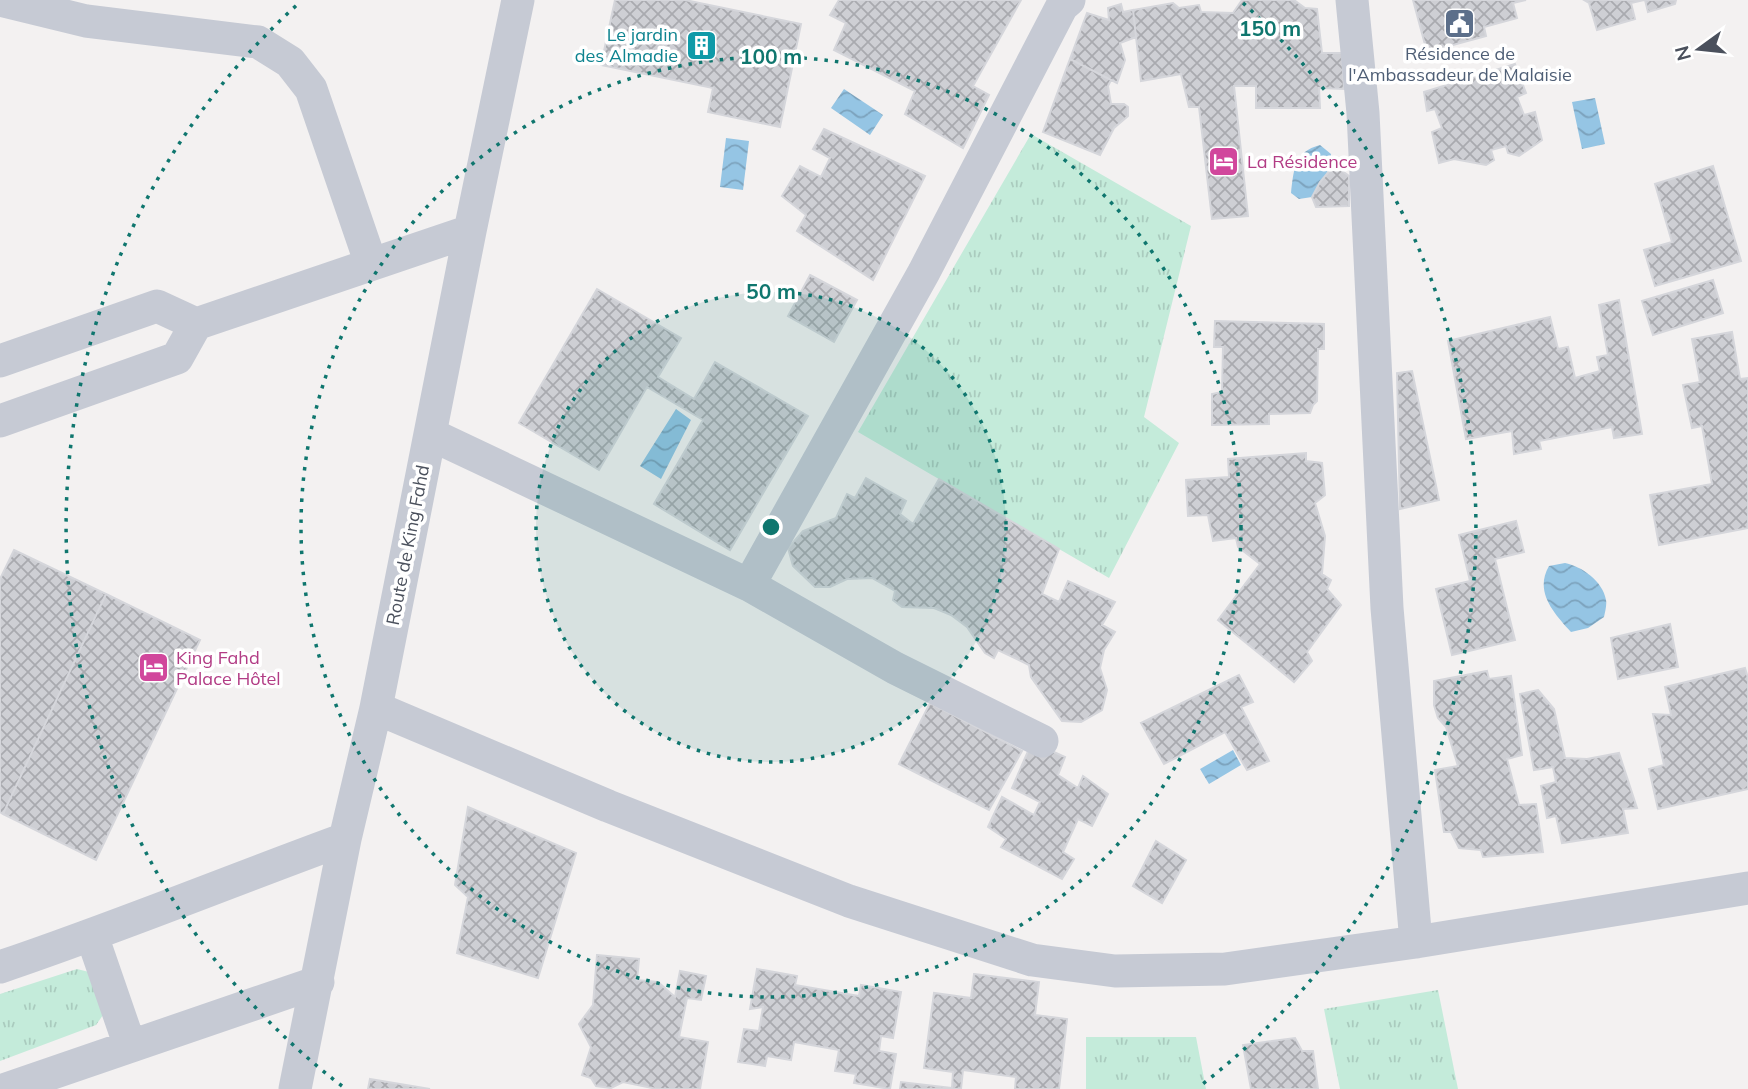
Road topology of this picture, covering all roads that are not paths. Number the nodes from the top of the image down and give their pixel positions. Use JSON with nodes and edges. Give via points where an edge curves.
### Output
{"nodes":[{"id":1,"x":0,"y":0,"type":"edge"},
{"id":2,"x":519,"y":0,"type":"edge"},
{"id":3,"x":1069,"y":0,"type":"edge"},
{"id":4,"x":1352,"y":0,"type":"edge"},
{"id":5,"x":470,"y":231,"type":"junction"},
{"id":6,"x":371,"y":264,"type":"junction"},
{"id":7,"x":195,"y":324,"type":"junction"},
{"id":8,"x":0,"y":361,"type":"edge"},
{"id":9,"x":0,"y":421,"type":"edge"},
{"id":10,"x":430,"y":434,"type":"junction"},
{"id":11,"x":749,"y":585,"type":"junction"},
{"id":12,"x":376,"y":708,"type":"junction"},
{"id":13,"x":1042,"y":741,"type":"dead end"},
{"id":14,"x":345,"y":839,"type":"junction"},
{"id":15,"x":1748,"y":888,"type":"edge"},
{"id":16,"x":92,"y":936,"type":"junction"},
{"id":17,"x":1416,"y":942,"type":"junction"},
{"id":18,"x":0,"y":967,"type":"edge"},
{"id":19,"x":318,"y":982,"type":"junction"},
{"id":20,"x":130,"y":1046,"type":"junction"},
{"id":21,"x":6,"y":1089,"type":"edge"},
{"id":22,"x":295,"y":1089,"type":"edge"}],
"edges":[{"from":1,"to":6,"type":"street","via":[[86,21],[258,42],[290,62],[311,89]]},
{"from":2,"to":5,"type":"street","name":"Route de King Fahd"},
{"from":3,"to":11,"type":"street","via":[[925,272]]},
{"from":4,"to":17,"type":"street","via":[[1363,113],[1387,608]]},
{"from":5,"to":6,"type":"street"},
{"from":5,"to":10,"type":"street","name":"Route de King Fahd"},
{"from":6,"to":7,"type":"street"},
{"from":7,"to":8,"type":"street","via":[[157,306]]},
{"from":7,"to":9,"type":"street","via":[[177,358]]},
{"from":10,"to":11,"type":"street"},
{"from":10,"to":12,"type":"street","name":"Route de King Fahd"},
{"from":11,"to":13,"type":"street","via":[[895,668]]},
{"from":12,"to":14,"type":"street","name":"Route de King Fahd"},
{"from":12,"to":17,"type":"street","via":[[849,901],[1032,960],[1115,971],[1225,969]]},
{"from":14,"to":16,"type":"street"},
{"from":14,"to":19,"type":"street","name":"Route de King Fahd"},
{"from":15,"to":17,"type":"street"},
{"from":16,"to":18,"type":"street"},
{"from":16,"to":20,"type":"street"},
{"from":19,"to":20,"type":"street"},
{"from":19,"to":22,"type":"street","name":"Route de King Fahd"},
{"from":20,"to":21,"type":"street"}]}
